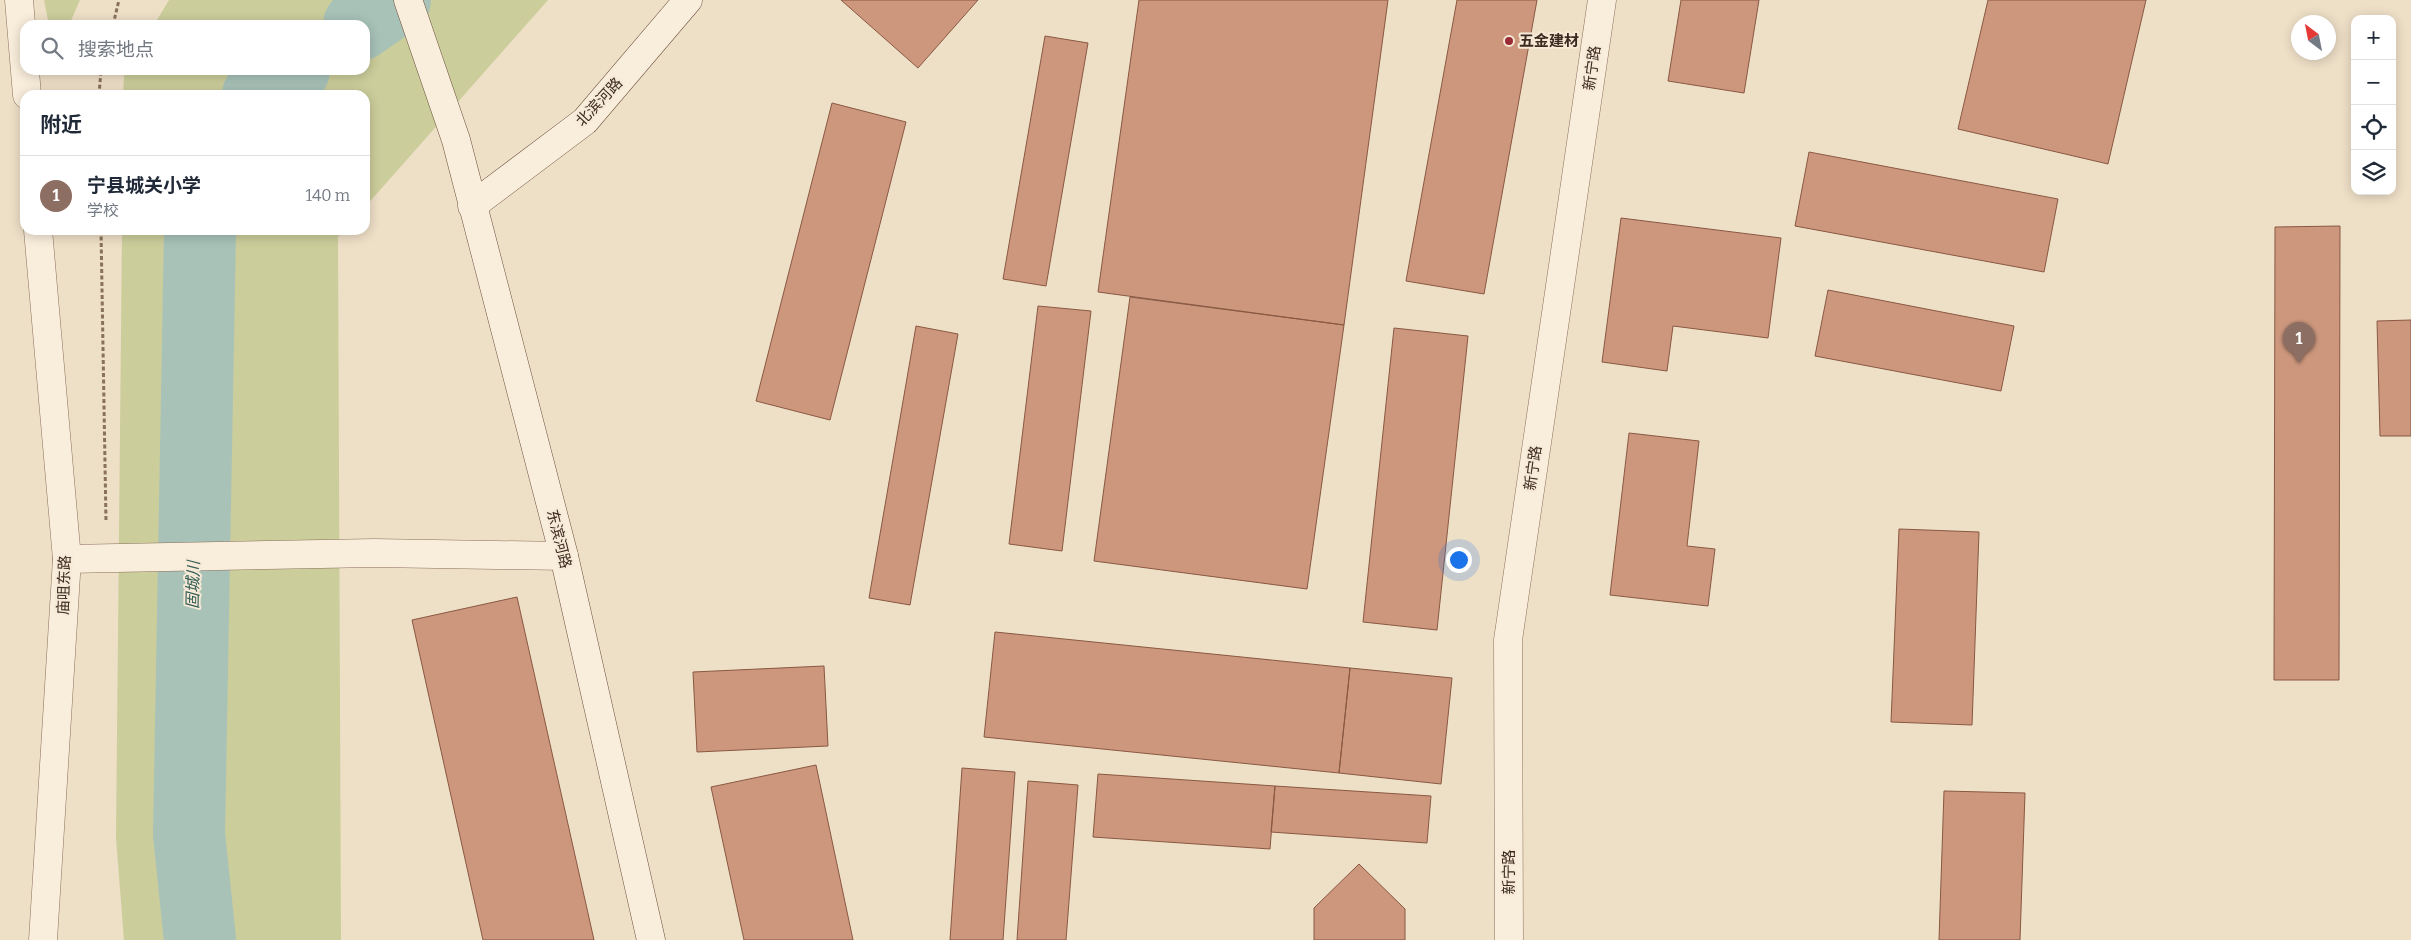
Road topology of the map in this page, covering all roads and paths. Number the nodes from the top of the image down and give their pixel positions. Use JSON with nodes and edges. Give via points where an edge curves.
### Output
{"nodes":[{"id":1,"x":19,"y":0,"type":"edge"},
{"id":2,"x":119,"y":0,"type":"edge"},
{"id":3,"x":408,"y":0,"type":"edge"},
{"id":4,"x":688,"y":0,"type":"edge"},
{"id":5,"x":1602,"y":0,"type":"edge"},
{"id":6,"x":21,"y":20,"type":"edge"},
{"id":7,"x":114,"y":20,"type":"edge"},
{"id":8,"x":25,"y":75,"type":"edge"},
{"id":9,"x":101,"y":75,"type":"edge"},
{"id":10,"x":27,"y":90,"type":"edge"},
{"id":11,"x":99,"y":90,"type":"edge"},
{"id":12,"x":472,"y":206,"type":"junction"},
{"id":13,"x":38,"y":235,"type":"edge"},
{"id":14,"x":101,"y":235,"type":"edge"},
{"id":15,"x":564,"y":556,"type":"junction"},
{"id":16,"x":116,"y":558,"type":"junction"},
{"id":17,"x":67,"y":559,"type":"junction"},
{"id":18,"x":43,"y":940,"type":"edge"},
{"id":19,"x":651,"y":940,"type":"edge"},
{"id":20,"x":1509,"y":940,"type":"edge"}],
"edges":[{"from":1,"to":6,"type":"street"},
{"from":2,"to":7,"type":"path"},
{"from":3,"to":12,"type":"street","name":"东滨河路","via":[[456,140]]},
{"from":4,"to":12,"type":"street","name":"北滨河路","via":[[585,121]]},
{"from":5,"to":20,"type":"street","name":"新宁路","via":[[1508,640]]},
{"from":8,"to":10,"type":"street"},
{"from":9,"to":11,"type":"path"},
{"from":12,"to":15,"type":"street","name":"东滨河路"},
{"from":13,"to":17,"type":"street","name":"庙咀东路"},
{"from":14,"to":16,"type":"path"},
{"from":15,"to":16,"type":"street","via":[[374,553]]},
{"from":15,"to":19,"type":"street","name":"东滨河路"},
{"from":16,"to":17,"type":"street"},
{"from":17,"to":18,"type":"street","name":"庙咀东路"}]}
